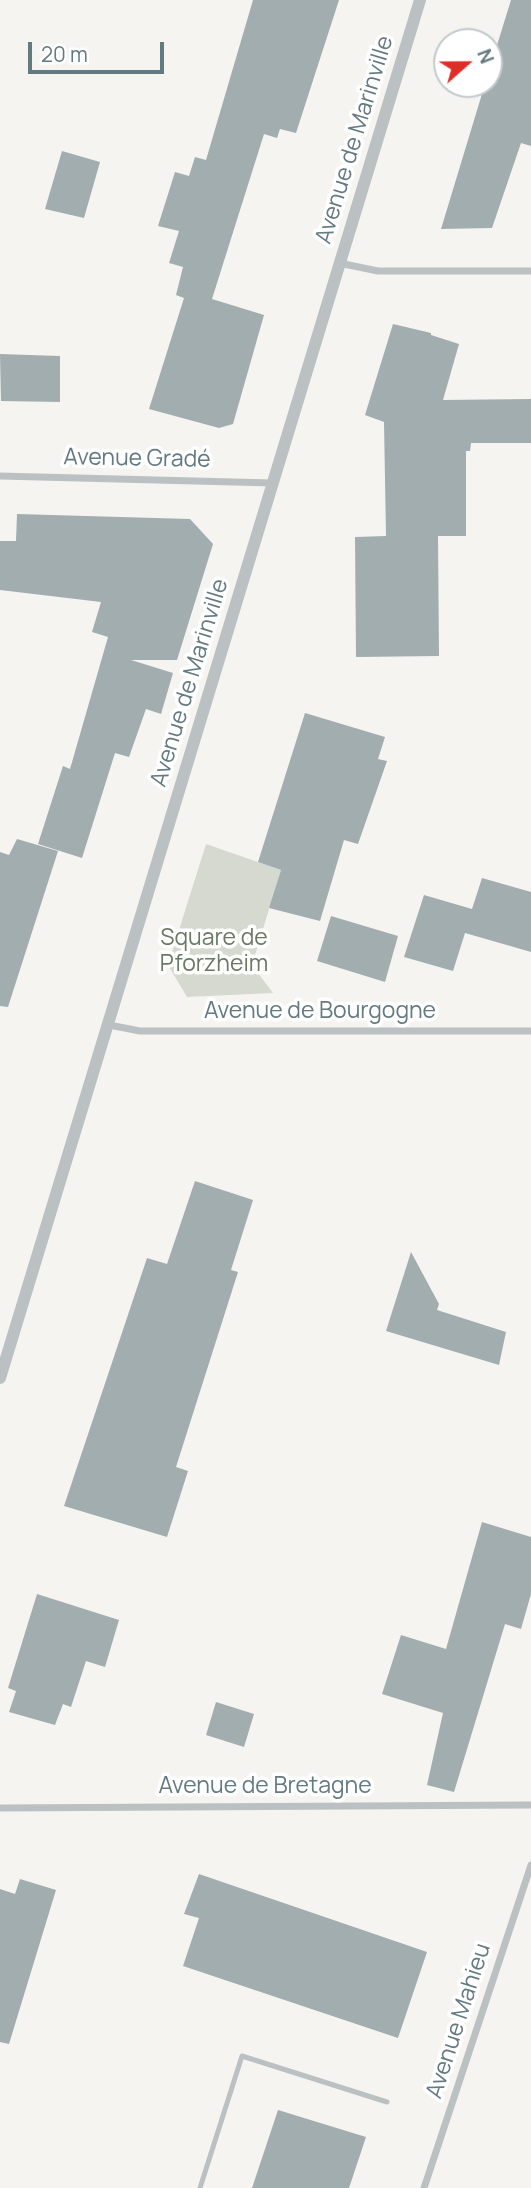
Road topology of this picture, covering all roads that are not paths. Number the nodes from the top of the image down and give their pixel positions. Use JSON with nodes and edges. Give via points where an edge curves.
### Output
{"nodes":[{"id":1,"x":420,"y":0,"type":"edge"},
{"id":2,"x":339,"y":263,"type":"junction"},
{"id":3,"x":531,"y":271,"type":"edge"},
{"id":4,"x":0,"y":475,"type":"edge"},
{"id":5,"x":273,"y":483,"type":"junction"},
{"id":6,"x":109,"y":1025,"type":"junction"},
{"id":7,"x":531,"y":1031,"type":"edge"},
{"id":8,"x":0,"y":1378,"type":"edge"},
{"id":9,"x":531,"y":1805,"type":"edge"},
{"id":10,"x":0,"y":1808,"type":"edge"},
{"id":11,"x":531,"y":1865,"type":"edge"},
{"id":12,"x":387,"y":2102,"type":"dead end"},
{"id":13,"x":200,"y":2188,"type":"edge"},
{"id":14,"x":424,"y":2188,"type":"edge"}],
"edges":[{"from":1,"to":2,"type":"street","name":"Avenue de Marinville"},
{"from":2,"to":3,"type":"street","via":[[378,271]]},
{"from":2,"to":5,"type":"street","name":"Avenue de Marinville"},
{"from":4,"to":5,"type":"street","name":"Avenue Gradé"},
{"from":5,"to":6,"type":"street","name":"Avenue de Marinville"},
{"from":6,"to":7,"type":"street","name":"Avenue de Bourgogne","via":[[141,1031]]},
{"from":6,"to":8,"type":"street","name":"Avenue de Marinville"},
{"from":9,"to":10,"type":"street","name":"Avenue de Bretagne"},
{"from":11,"to":14,"type":"street","name":"Avenue Mahieu"},
{"from":12,"to":13,"type":"lane","via":[[242,2056]]}]}
